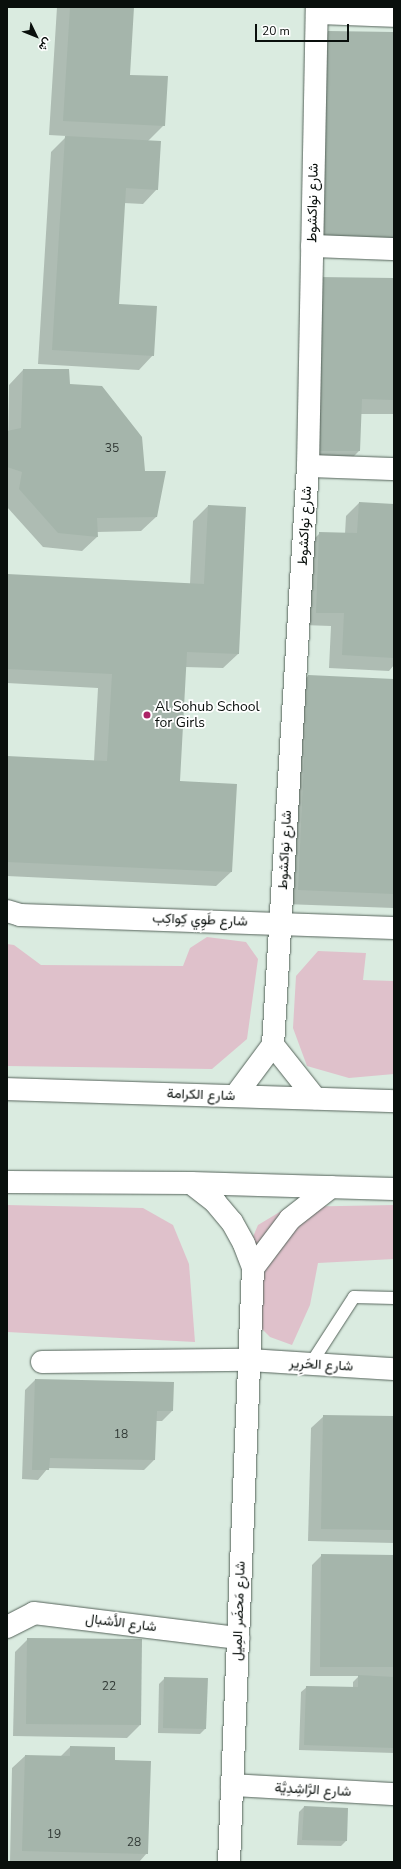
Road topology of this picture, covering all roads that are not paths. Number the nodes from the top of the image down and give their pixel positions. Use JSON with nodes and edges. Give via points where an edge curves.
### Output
{"nodes":[{"id":1,"x":317,"y":10,"type":"edge"},
{"id":2,"x":394,"y":16,"type":"edge"},
{"id":3,"x":312,"y":246,"type":"junction"},
{"id":4,"x":394,"y":249,"type":"edge"},
{"id":5,"x":308,"y":466,"type":"junction"},
{"id":6,"x":394,"y":470,"type":"edge"},
{"id":7,"x":7,"y":911,"type":"edge"},
{"id":8,"x":281,"y":922,"type":"junction"},
{"id":9,"x":394,"y":928,"type":"edge"},
{"id":10,"x":273,"y":1045,"type":"junction"},
{"id":11,"x":7,"y":1089,"type":"edge"},
{"id":12,"x":235,"y":1096,"type":"junction"},
{"id":13,"x":315,"y":1098,"type":"junction"},
{"id":14,"x":394,"y":1101,"type":"edge"},
{"id":15,"x":7,"y":1182,"type":"edge"},
{"id":16,"x":191,"y":1183,"type":"junction"},
{"id":17,"x":331,"y":1187,"type":"junction"},
{"id":18,"x":394,"y":1189,"type":"edge"},
{"id":19,"x":253,"y":1268,"type":"junction"},
{"id":20,"x":394,"y":1298,"type":"edge"},
{"id":21,"x":249,"y":1360,"type":"junction"},
{"id":22,"x":42,"y":1362,"type":"dead end"},
{"id":23,"x":310,"y":1365,"type":"junction"},
{"id":24,"x":394,"y":1369,"type":"edge"},
{"id":25,"x":7,"y":1627,"type":"edge"},
{"id":26,"x":238,"y":1638,"type":"junction"},
{"id":27,"x":232,"y":1786,"type":"junction"},
{"id":28,"x":394,"y":1794,"type":"edge"},
{"id":29,"x":229,"y":1862,"type":"edge"}],
"edges":[{"from":1,"to":2,"type":"street"},
{"from":1,"to":3,"type":"street","name":"شارع نواكشوط"},
{"from":3,"to":4,"type":"street"},
{"from":3,"to":5,"type":"street","name":"شارع نواكشوط"},
{"from":5,"to":6,"type":"street"},
{"from":5,"to":8,"type":"street","name":"شارع نواكشوط"},
{"from":7,"to":8,"type":"street","name":"شارع طَوِي كِواكِب","via":[[20,915]]},
{"from":8,"to":9,"type":"street","name":"شارع طَوِي كِواكِب"},
{"from":8,"to":10,"type":"street","name":"شارع نواكشوط"},
{"from":10,"to":12,"type":"street"},
{"from":10,"to":13,"type":"street"},
{"from":11,"to":12,"type":"street","name":"شارع الكرامة"},
{"from":12,"to":13,"type":"street","name":"شارع الكرامة"},
{"from":13,"to":14,"type":"street","name":"شارع الكرامة"},
{"from":15,"to":16,"type":"street"},
{"from":16,"to":17,"type":"street"},
{"from":16,"to":19,"type":"street","name":"شارع مَحضَر المِيل","via":[[215,1202],[232,1222]]},
{"from":17,"to":18,"type":"street"},
{"from":17,"to":19,"type":"street","via":[[290,1219]]},
{"from":19,"to":21,"type":"street","name":"شارع مَحضَر المِيل"},
{"from":20,"to":23,"type":"lane","via":[[354,1297]]},
{"from":21,"to":22,"type":"street"},
{"from":21,"to":23,"type":"street","name":"شارع الحَرِير"},
{"from":21,"to":26,"type":"street","name":"شارع مَحضَر المِيل"},
{"from":23,"to":24,"type":"street","name":"شارع الحَرِير"},
{"from":25,"to":26,"type":"street","name":"شارع الأشبال","via":[[34,1613]]},
{"from":26,"to":27,"type":"street","name":"شارع مَحضَر المِيل"},
{"from":27,"to":28,"type":"street","name":"شارع الرَّاشِدِيَّة"},
{"from":27,"to":29,"type":"street","name":"شارع مَحضَر المِيل"}]}
